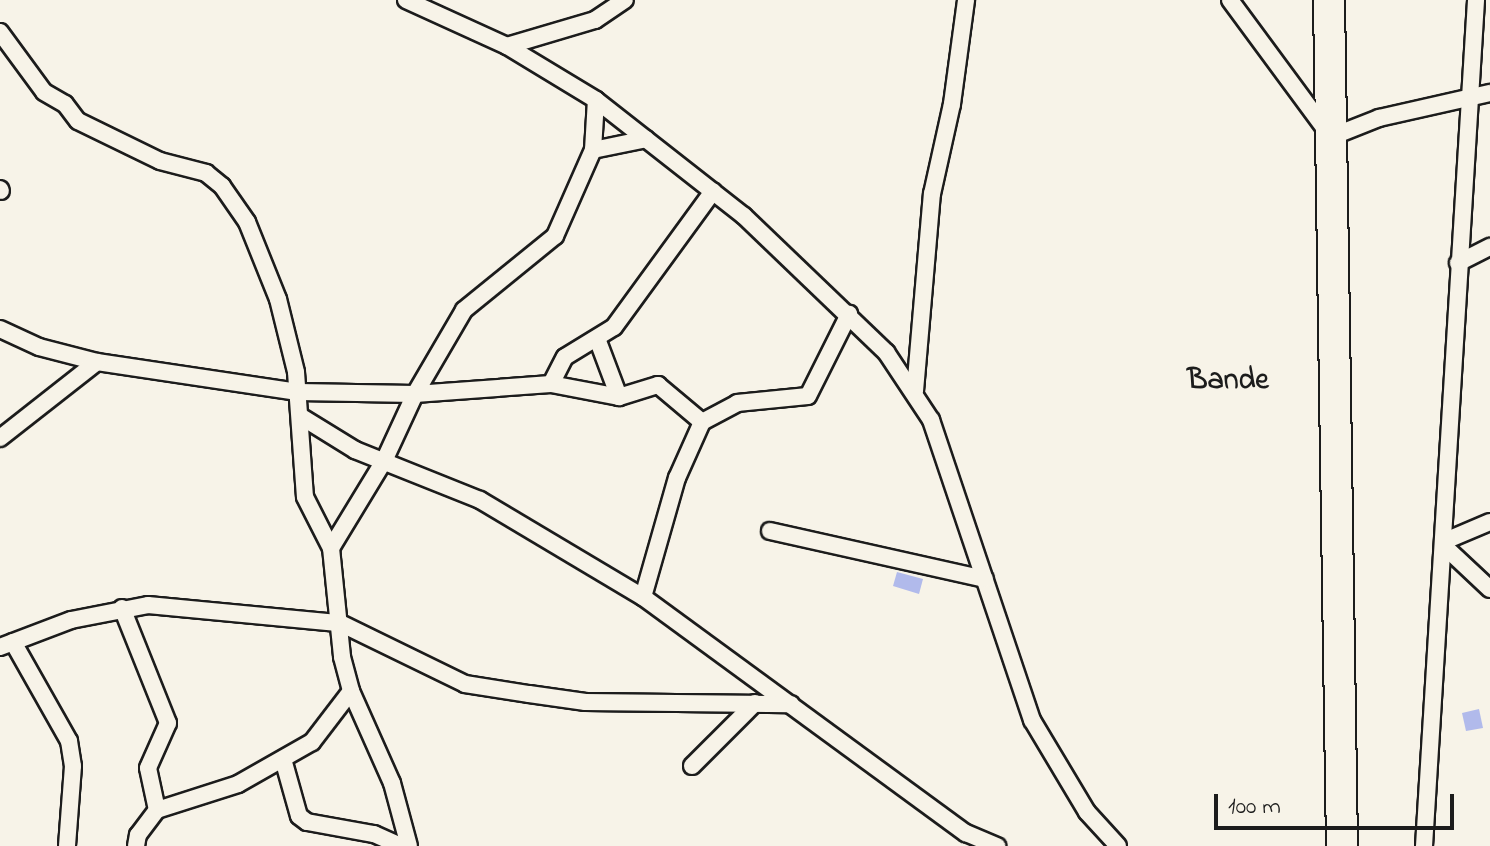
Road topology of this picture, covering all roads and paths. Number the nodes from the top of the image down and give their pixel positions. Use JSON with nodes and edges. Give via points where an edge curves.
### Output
{"nodes":[{"id":1,"x":406,"y":0,"type":"edge"},
{"id":2,"x":966,"y":0,"type":"edge"},
{"id":3,"x":1230,"y":0,"type":"edge"},
{"id":4,"x":1329,"y":0,"type":"edge"},
{"id":5,"x":1476,"y":0,"type":"edge"},
{"id":6,"x":621,"y":2,"type":"edge"},
{"id":7,"x":0,"y":32,"type":"edge"},
{"id":8,"x":507,"y":46,"type":"junction"},
{"id":9,"x":1490,"y":93,"type":"edge"},
{"id":10,"x":596,"y":100,"type":"junction"},
{"id":11,"x":1471,"y":100,"type":"junction"},
{"id":12,"x":1331,"y":137,"type":"junction"},
{"id":13,"x":646,"y":139,"type":"junction"},
{"id":14,"x":593,"y":150,"type":"junction"},
{"id":15,"x":713,"y":191,"type":"junction"},
{"id":16,"x":1490,"y":247,"type":"edge"},
{"id":17,"x":1458,"y":263,"type":"junction"},
{"id":18,"x":849,"y":314,"type":"junction"},
{"id":19,"x":0,"y":329,"type":"edge"},
{"id":20,"x":598,"y":341,"type":"junction"},
{"id":21,"x":97,"y":362,"type":"junction"},
{"id":22,"x":551,"y":384,"type":"junction"},
{"id":23,"x":915,"y":391,"type":"junction"},
{"id":24,"x":298,"y":392,"type":"junction"},
{"id":25,"x":415,"y":394,"type":"junction"},
{"id":26,"x":619,"y":397,"type":"junction"},
{"id":27,"x":300,"y":416,"type":"junction"},
{"id":28,"x":702,"y":422,"type":"junction"},
{"id":29,"x":0,"y":438,"type":"edge"},
{"id":30,"x":384,"y":461,"type":"junction"},
{"id":31,"x":1490,"y":522,"type":"edge"},
{"id":32,"x":770,"y":531,"type":"dead end"},
{"id":33,"x":1444,"y":544,"type":"junction"},
{"id":34,"x":331,"y":548,"type":"junction"},
{"id":35,"x":985,"y":579,"type":"junction"},
{"id":36,"x":1490,"y":589,"type":"edge"},
{"id":37,"x":643,"y":597,"type":"junction"},
{"id":38,"x":122,"y":608,"type":"junction"},
{"id":39,"x":340,"y":623,"type":"junction"},
{"id":40,"x":7,"y":645,"type":"edge"},
{"id":41,"x":351,"y":691,"type":"junction"},
{"id":42,"x":755,"y":703,"type":"junction"},
{"id":43,"x":791,"y":704,"type":"junction"},
{"id":44,"x":283,"y":759,"type":"junction"},
{"id":45,"x":692,"y":766,"type":"dead end"},
{"id":46,"x":157,"y":810,"type":"junction"},
{"id":47,"x":67,"y":846,"type":"edge"},
{"id":48,"x":136,"y":846,"type":"edge"},
{"id":49,"x":401,"y":846,"type":"edge"},
{"id":50,"x":409,"y":846,"type":"edge"},
{"id":51,"x":997,"y":846,"type":"edge"},
{"id":52,"x":1118,"y":846,"type":"edge"},
{"id":53,"x":1342,"y":846,"type":"edge"},
{"id":54,"x":1424,"y":846,"type":"edge"}],
"edges":[{"from":1,"to":8,"type":"street"},
{"from":2,"to":23,"type":"street","via":[[952,104],[932,194]]},
{"from":3,"to":12,"type":"street"},
{"from":4,"to":12,"type":"highway"},
{"from":5,"to":11,"type":"street"},
{"from":6,"to":8,"type":"street","via":[[595,20]]},
{"from":7,"to":24,"type":"street","via":[[44,92],[65,104],[87,128],[160,161],[191,166],[222,186],[262,256]]},
{"from":8,"to":10,"type":"street"},
{"from":9,"to":11,"type":"street"},
{"from":10,"to":13,"type":"street"},
{"from":10,"to":14,"type":"street"},
{"from":11,"to":12,"type":"street","via":[[1441,101]]},
{"from":11,"to":17,"type":"street"},
{"from":12,"to":53,"type":"highway"},
{"from":13,"to":14,"type":"street"},
{"from":13,"to":15,"type":"street"},
{"from":14,"to":25,"type":"street","via":[[555,236],[464,310]]},
{"from":15,"to":18,"type":"street"},
{"from":15,"to":20,"type":"street","via":[[614,327]]},
{"from":16,"to":17,"type":"street"},
{"from":17,"to":33,"type":"street"},
{"from":18,"to":23,"type":"street"},
{"from":18,"to":28,"type":"street","via":[[808,396],[737,403]]},
{"from":19,"to":21,"type":"street","via":[[39,347]]},
{"from":20,"to":22,"type":"street","via":[[565,357]]},
{"from":20,"to":26,"type":"street"},
{"from":21,"to":24,"type":"street"},
{"from":21,"to":29,"type":"street"},
{"from":22,"to":25,"type":"street"},
{"from":22,"to":26,"type":"street"},
{"from":23,"to":35,"type":"street","via":[[952,473]]},
{"from":24,"to":25,"type":"street"},
{"from":24,"to":27,"type":"street"},
{"from":25,"to":30,"type":"street"},
{"from":26,"to":28,"type":"street","via":[[658,385]]},
{"from":27,"to":30,"type":"street"},
{"from":27,"to":34,"type":"street","via":[[305,497]]},
{"from":28,"to":37,"type":"street","via":[[677,478]]},
{"from":30,"to":34,"type":"street"},
{"from":30,"to":37,"type":"street","via":[[480,500]]},
{"from":31,"to":33,"type":"street"},
{"from":32,"to":35,"type":"street"},
{"from":33,"to":36,"type":"street"},
{"from":33,"to":54,"type":"street"},
{"from":34,"to":39,"type":"street"},
{"from":35,"to":52,"type":"street","via":[[1032,720],[1087,812]]},
{"from":37,"to":43,"type":"street"},
{"from":38,"to":39,"type":"street","via":[[148,605]]},
{"from":38,"to":40,"type":"street"},
{"from":38,"to":46,"type":"street","via":[[168,723],[148,768]]},
{"from":39,"to":41,"type":"street"},
{"from":39,"to":42,"type":"street","via":[[465,684],[585,702]]},
{"from":40,"to":47,"type":"street","via":[[69,741],[73,766]]},
{"from":41,"to":44,"type":"street","via":[[322,732]]},
{"from":41,"to":50,"type":"street","via":[[392,783]]},
{"from":42,"to":43,"type":"street"},
{"from":42,"to":45,"type":"street"},
{"from":43,"to":51,"type":"street","via":[[966,833]]},
{"from":44,"to":46,"type":"street","via":[[238,784]]},
{"from":44,"to":49,"type":"street","via":[[299,816],[307,822],[374,834]]},
{"from":46,"to":48,"type":"street"}]}
